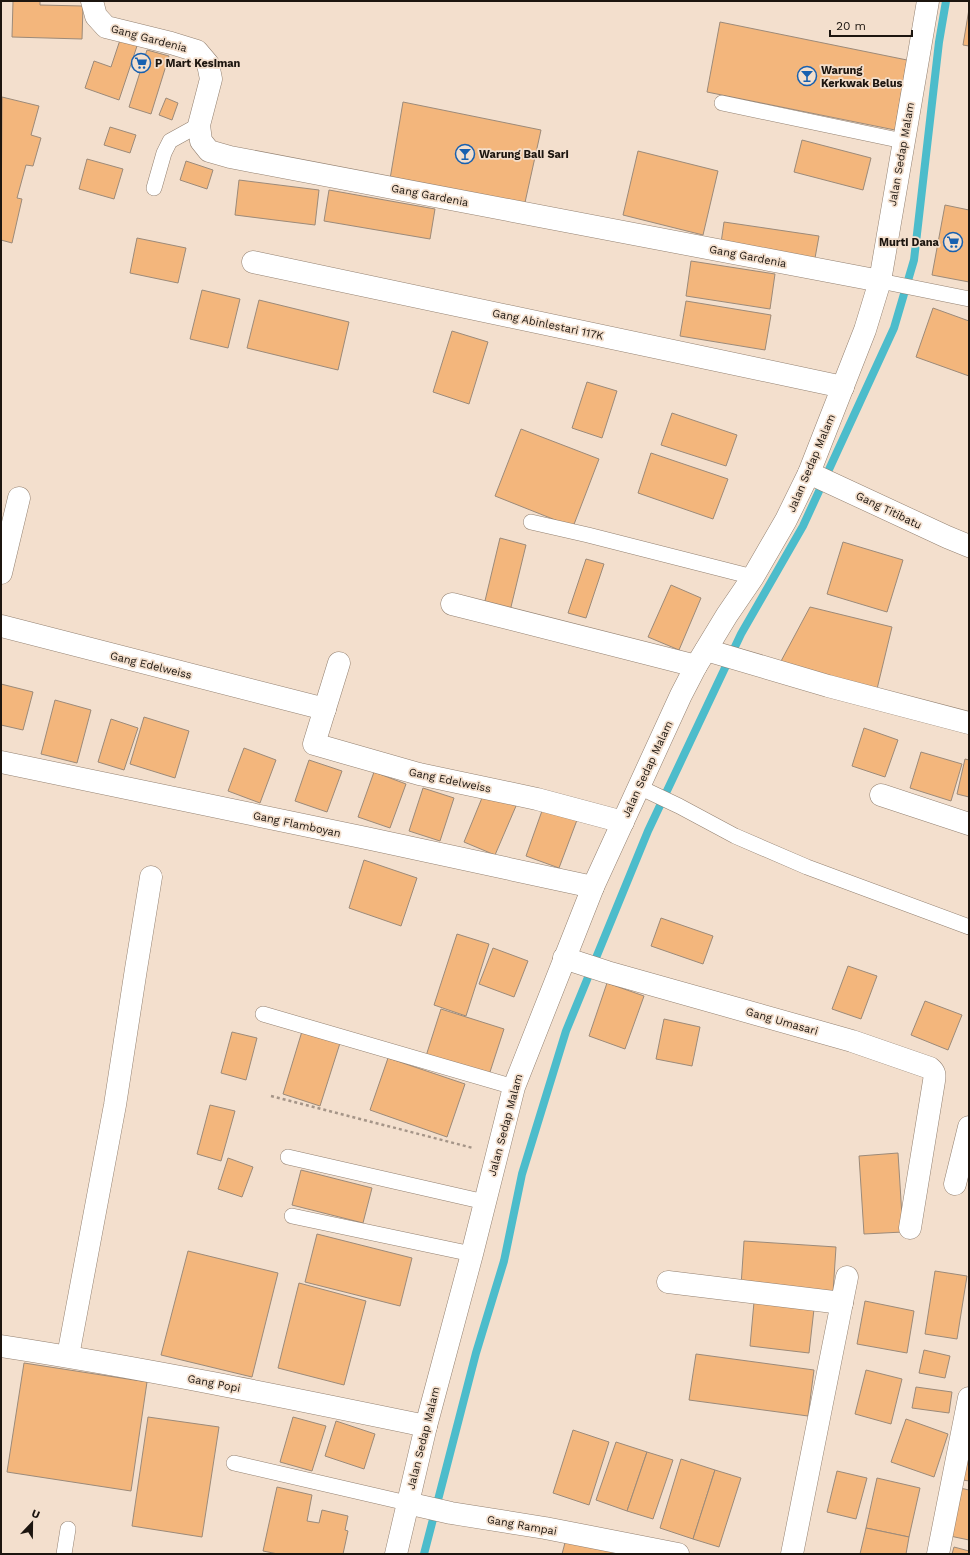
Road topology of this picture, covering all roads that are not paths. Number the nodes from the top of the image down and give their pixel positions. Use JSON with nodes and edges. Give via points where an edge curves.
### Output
{"nodes":[{"id":1,"x":92,"y":1,"type":"edge"},
{"id":2,"x":928,"y":1,"type":"edge"},
{"id":3,"x":722,"y":103,"type":"dead end"},
{"id":4,"x":199,"y":125,"type":"junction"},
{"id":5,"x":903,"y":141,"type":"junction"},
{"id":6,"x":154,"y":188,"type":"dead end"},
{"id":7,"x":253,"y":262,"type":"dead end"},
{"id":8,"x":880,"y":281,"type":"junction"},
{"id":9,"x":969,"y":299,"type":"edge"},
{"id":10,"x":843,"y":387,"type":"junction"},
{"id":11,"x":821,"y":478,"type":"junction"},
{"id":12,"x":19,"y":498,"type":"dead end"},
{"id":13,"x":531,"y":522,"type":"dead end"},
{"id":14,"x":969,"y":546,"type":"edge"},
{"id":15,"x":1,"y":573,"type":"edge"},
{"id":16,"x":753,"y":577,"type":"junction"},
{"id":17,"x":452,"y":604,"type":"dead end"},
{"id":18,"x":1,"y":626,"type":"edge"},
{"id":19,"x":715,"y":658,"type":"junction"},
{"id":20,"x":339,"y":663,"type":"dead end"},
{"id":21,"x":325,"y":709,"type":"junction"},
{"id":22,"x":969,"y":723,"type":"edge"},
{"id":23,"x":1,"y":762,"type":"edge"},
{"id":24,"x":646,"y":791,"type":"junction"},
{"id":25,"x":881,"y":795,"type":"dead end"},
{"id":26,"x":623,"y":822,"type":"junction"},
{"id":27,"x":969,"y":824,"type":"edge"},
{"id":28,"x":151,"y":877,"type":"dead end"},
{"id":29,"x":593,"y":887,"type":"junction"},
{"id":30,"x":969,"y":928,"type":"edge"},
{"id":31,"x":564,"y":958,"type":"junction"},
{"id":32,"x":263,"y":1014,"type":"dead end"},
{"id":33,"x":514,"y":1086,"type":"junction"},
{"id":34,"x":969,"y":1127,"type":"edge"},
{"id":35,"x":288,"y":1157,"type":"dead end"},
{"id":36,"x":955,"y":1184,"type":"dead end"},
{"id":37,"x":485,"y":1202,"type":"junction"},
{"id":38,"x":292,"y":1216,"type":"dead end"},
{"id":39,"x":910,"y":1228,"type":"dead end"},
{"id":40,"x":472,"y":1254,"type":"junction"},
{"id":41,"x":847,"y":1277,"type":"dead end"},
{"id":42,"x":668,"y":1282,"type":"dead end"},
{"id":43,"x":842,"y":1303,"type":"junction"},
{"id":44,"x":1,"y":1346,"type":"edge"},
{"id":45,"x":68,"y":1356,"type":"junction"},
{"id":46,"x":969,"y":1398,"type":"edge"},
{"id":47,"x":426,"y":1426,"type":"junction"},
{"id":48,"x":234,"y":1464,"type":"dead end"},
{"id":49,"x":415,"y":1505,"type":"junction"},
{"id":50,"x":68,"y":1529,"type":"dead end"},
{"id":51,"x":637,"y":1550,"type":"edge"},
{"id":52,"x":64,"y":1554,"type":"edge"},
{"id":53,"x":396,"y":1554,"type":"edge"},
{"id":54,"x":678,"y":1554,"type":"edge"},
{"id":55,"x":792,"y":1554,"type":"edge"},
{"id":56,"x":938,"y":1554,"type":"edge"}],
"edges":[{"from":1,"to":4,"type":"street","name":"Gang Gardenia","via":[[96,16],[106,27],[197,51],[208,64],[211,79]]},
{"from":2,"to":5,"type":"street","name":"Jalan Sedap Malam"},
{"from":3,"to":5,"type":"lane"},
{"from":4,"to":6,"type":"lane","via":[[170,141]]},
{"from":4,"to":8,"type":"street","name":"Gang Gardenia","via":[[201,141],[209,151],[230,157]]},
{"from":5,"to":8,"type":"street","name":"Jalan Sedap Malam"},
{"from":7,"to":10,"type":"street","name":"Gang Abinlestari 117K"},
{"from":8,"to":9,"type":"lane"},
{"from":8,"to":10,"type":"street","name":"Jalan Sedap Malam"},
{"from":10,"to":11,"type":"street","name":"Jalan Sedap Malam"},
{"from":11,"to":14,"type":"street","name":"Gang Titibatu"},
{"from":11,"to":16,"type":"street","name":"Jalan Sedap Malam","via":[[786,520]]},
{"from":12,"to":15,"type":"street"},
{"from":13,"to":16,"type":"lane"},
{"from":16,"to":19,"type":"street","name":"Jalan Sedap Malam","via":[[727,616]]},
{"from":17,"to":19,"type":"street"},
{"from":18,"to":21,"type":"street","name":"Gang Edelweiss"},
{"from":19,"to":22,"type":"street"},
{"from":19,"to":24,"type":"street","name":"Jalan Sedap Malam","via":[[681,695]]},
{"from":20,"to":21,"type":"street","name":"Gang Edelweiss"},
{"from":21,"to":26,"type":"street","name":"Gang Edelweiss","via":[[314,744],[419,774],[538,799]]},
{"from":23,"to":29,"type":"street","name":"Gang Flamboyan"},
{"from":24,"to":26,"type":"street","name":"Jalan Sedap Malam"},
{"from":24,"to":30,"type":"lane","via":[[735,836],[807,867]]},
{"from":25,"to":27,"type":"street"},
{"from":26,"to":29,"type":"street","name":"Jalan Sedap Malam"},
{"from":28,"to":45,"type":"street","via":[[115,1105]]},
{"from":29,"to":31,"type":"street","name":"Jalan Sedap Malam"},
{"from":31,"to":33,"type":"street","name":"Jalan Sedap Malam"},
{"from":31,"to":39,"type":"street","name":"Gang Umasari","via":[[852,1041],[927,1066],[934,1071],[933,1091]]},
{"from":32,"to":33,"type":"lane"},
{"from":33,"to":37,"type":"street","name":"Jalan Sedap Malam"},
{"from":34,"to":36,"type":"street"},
{"from":35,"to":37,"type":"lane"},
{"from":37,"to":40,"type":"street","name":"Jalan Sedap Malam"},
{"from":38,"to":40,"type":"lane"},
{"from":40,"to":47,"type":"street","name":"Jalan Sedap Malam"},
{"from":41,"to":43,"type":"street"},
{"from":42,"to":43,"type":"street"},
{"from":43,"to":55,"type":"street"},
{"from":44,"to":45,"type":"street","name":"Gang Popi"},
{"from":45,"to":47,"type":"street","name":"Gang Popi"},
{"from":46,"to":56,"type":"street"},
{"from":47,"to":49,"type":"street","name":"Jalan Sedap Malam"},
{"from":48,"to":49,"type":"lane"},
{"from":49,"to":51,"type":"street","name":"Gang Rampai","via":[[545,1528]]},
{"from":49,"to":53,"type":"street","name":"Jalan Sedap Malam"},
{"from":50,"to":52,"type":"lane"},
{"from":51,"to":54,"type":"street","name":"Gang Rampai"}]}
